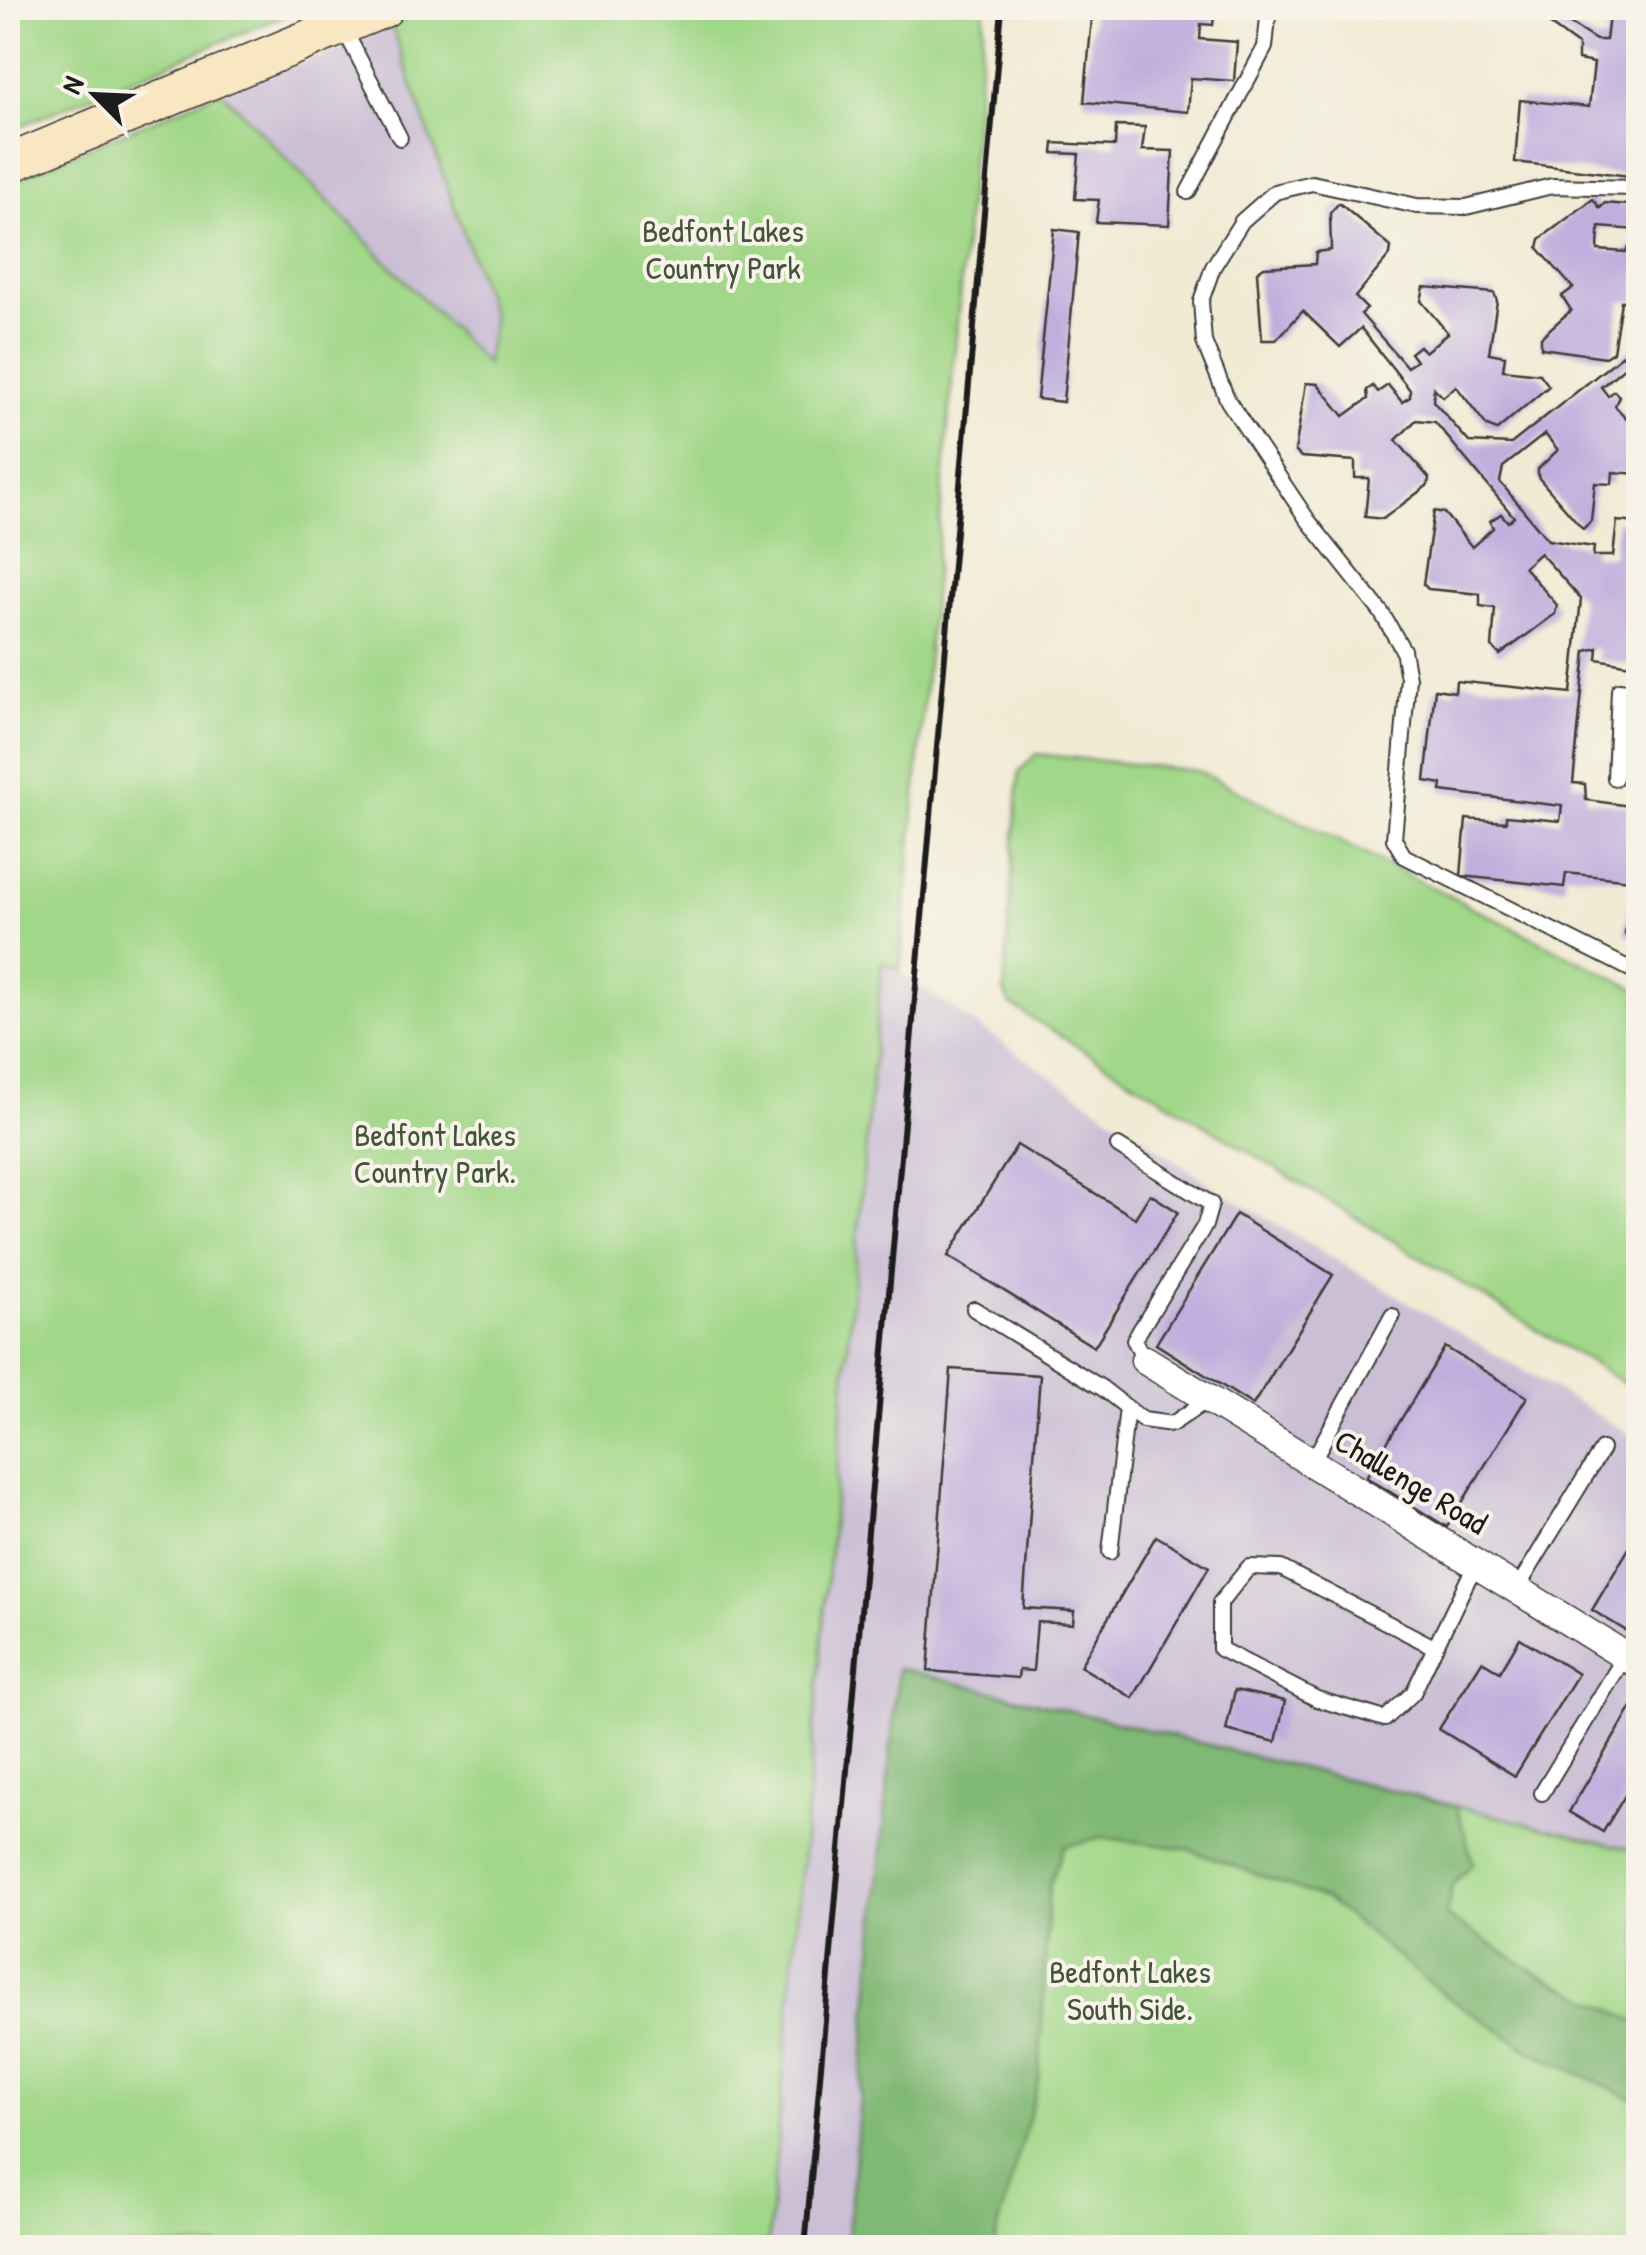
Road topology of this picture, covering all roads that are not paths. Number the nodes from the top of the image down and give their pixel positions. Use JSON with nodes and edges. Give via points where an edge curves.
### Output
{"nodes":[{"id":1,"x":384,"y":8,"type":"edge"},
{"id":2,"x":1269,"y":8,"type":"edge"},
{"id":3,"x":342,"y":26,"type":"junction"},
{"id":4,"x":400,"y":138,"type":"dead end"},
{"id":5,"x":8,"y":164,"type":"edge"},
{"id":6,"x":1634,"y":188,"type":"dead end"},
{"id":7,"x":1188,"y":192,"type":"dead end"},
{"id":8,"x":1638,"y":692,"type":"edge"},
{"id":9,"x":1615,"y":778,"type":"dead end"},
{"id":10,"x":1638,"y":974,"type":"edge"},
{"id":11,"x":1118,"y":1146,"type":"dead end"},
{"id":12,"x":974,"y":1309,"type":"dead end"},
{"id":13,"x":1392,"y":1316,"type":"dead end"},
{"id":14,"x":1145,"y":1360,"type":"joint"},
{"id":15,"x":1209,"y":1399,"type":"junction"},
{"id":16,"x":1127,"y":1408,"type":"junction"},
{"id":17,"x":1602,"y":1450,"type":"dead end"},
{"id":18,"x":1312,"y":1462,"type":"junction"},
{"id":19,"x":1110,"y":1552,"type":"dead end"},
{"id":20,"x":1476,"y":1562,"type":"junction"},
{"id":21,"x":1518,"y":1586,"type":"junction"},
{"id":22,"x":1434,"y":1647,"type":"junction"},
{"id":23,"x":1632,"y":1660,"type":"edge"},
{"id":24,"x":1542,"y":1793,"type":"dead end"}],
"edges":[{"from":1,"to":3,"type":"street"},
{"from":2,"to":7,"type":"lane","via":[[1265,47]]},
{"from":3,"to":4,"type":"lane"},
{"from":3,"to":5,"type":"street"},
{"from":6,"to":10,"type":"lane","via":[[1552,186],[1466,207],[1417,206],[1312,183],[1275,192],[1242,221],[1201,300],[1204,342],[1228,401],[1403,650],[1408,678],[1394,838],[1404,856]]},
{"from":8,"to":9,"type":"lane","via":[[1619,690]]},
{"from":11,"to":14,"type":"lane","via":[[1210,1204],[1204,1225],[1134,1340]]},
{"from":12,"to":16,"type":"lane"},
{"from":13,"to":18,"type":"lane"},
{"from":14,"to":15,"type":"street","name":"Challenge Road"},
{"from":15,"to":16,"type":"lane","via":[[1172,1424],[1143,1420]]},
{"from":15,"to":18,"type":"street","name":"Challenge Road"},
{"from":16,"to":19,"type":"lane"},
{"from":17,"to":21,"type":"lane"},
{"from":18,"to":20,"type":"street","name":"Challenge Road"},
{"from":20,"to":21,"type":"street","name":"Challenge Road"},
{"from":20,"to":22,"type":"lane"},
{"from":21,"to":23,"type":"street","name":"Challenge Road"},
{"from":22,"to":22,"type":"lane","via":[[1413,1693],[1385,1719],[1317,1700],[1220,1649],[1220,1603],[1249,1567],[1281,1568]]},
{"from":23,"to":24,"type":"lane"}]}
